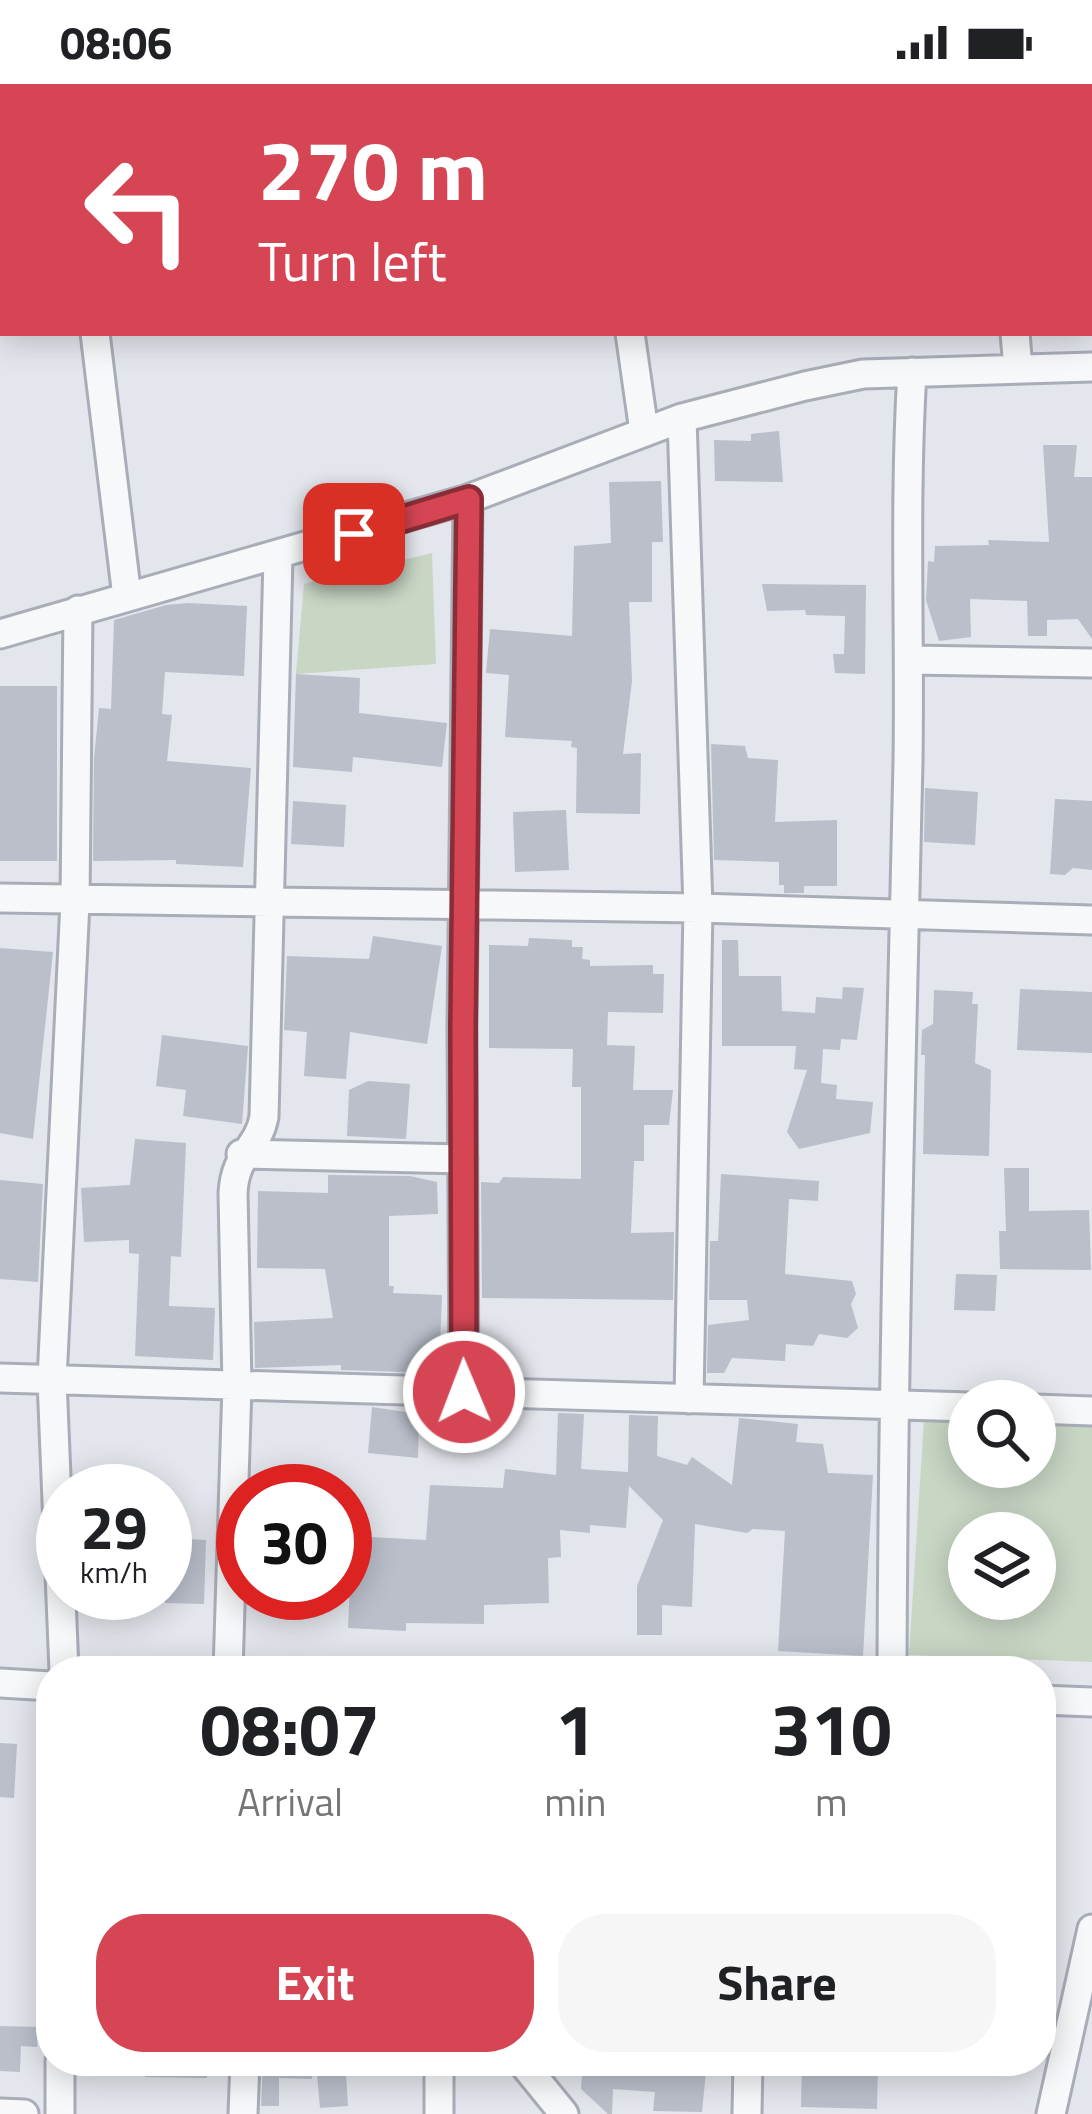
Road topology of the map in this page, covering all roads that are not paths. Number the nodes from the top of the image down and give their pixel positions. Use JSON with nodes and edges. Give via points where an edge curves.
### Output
{"nodes":[{"id":1,"x":95,"y":336,"type":"edge"},
{"id":2,"x":630,"y":336,"type":"edge"},
{"id":3,"x":1015,"y":336,"type":"edge"},
{"id":4,"x":1092,"y":367,"type":"edge"},
{"id":5,"x":1018,"y":369,"type":"junction"},
{"id":6,"x":912,"y":372,"type":"junction"},
{"id":7,"x":682,"y":418,"type":"junction"},
{"id":8,"x":644,"y":431,"type":"junction"},
{"id":9,"x":469,"y":499,"type":"junction"},
{"id":10,"x":278,"y":557,"type":"junction"},
{"id":11,"x":127,"y":597,"type":"junction"},
{"id":12,"x":77,"y":610,"type":"junction"},
{"id":13,"x":0,"y":634,"type":"edge"},
{"id":14,"x":910,"y":660,"type":"junction"},
{"id":15,"x":1092,"y":663,"type":"edge"},
{"id":16,"x":0,"y":898,"type":"edge"},
{"id":17,"x":75,"y":902,"type":"junction"},
{"id":18,"x":464,"y":904,"type":"junction"},
{"id":19,"x":267,"y":905,"type":"junction"},
{"id":20,"x":698,"y":908,"type":"junction"},
{"id":21,"x":904,"y":914,"type":"junction"},
{"id":22,"x":1092,"y":920,"type":"edge"},
{"id":23,"x":242,"y":1154,"type":"junction"},
{"id":24,"x":463,"y":1159,"type":"junction"},
{"id":25,"x":0,"y":1378,"type":"edge"},
{"id":26,"x":52,"y":1380,"type":"junction"},
{"id":27,"x":237,"y":1385,"type":"junction"},
{"id":28,"x":464,"y":1392,"type":"junction"},
{"id":29,"x":689,"y":1399,"type":"junction"},
{"id":30,"x":893,"y":1405,"type":"junction"},
{"id":31,"x":948,"y":1406,"type":"edge"},
{"id":32,"x":1056,"y":1410,"type":"edge"},
{"id":33,"x":1092,"y":1411,"type":"edge"},
{"id":34,"x":63,"y":1656,"type":"edge"},
{"id":35,"x":228,"y":1656,"type":"edge"},
{"id":36,"x":892,"y":1656,"type":"edge"},
{"id":37,"x":0,"y":1683,"type":"edge"},
{"id":38,"x":36,"y":1684,"type":"edge"},
{"id":39,"x":1056,"y":1701,"type":"edge"},
{"id":40,"x":1092,"y":1702,"type":"edge"},
{"id":41,"x":1092,"y":1928,"type":"edge"},
{"id":42,"x":1079,"y":2050,"type":"edge"},
{"id":43,"x":60,"y":2076,"type":"edge"},
{"id":44,"x":244,"y":2076,"type":"edge"},
{"id":45,"x":439,"y":2076,"type":"edge"},
{"id":46,"x":533,"y":2076,"type":"edge"},
{"id":47,"x":748,"y":2076,"type":"edge"},
{"id":48,"x":0,"y":2114,"type":"edge"},
{"id":49,"x":24,"y":2114,"type":"edge"},
{"id":50,"x":60,"y":2114,"type":"edge"},
{"id":51,"x":243,"y":2114,"type":"edge"},
{"id":52,"x":439,"y":2114,"type":"edge"},
{"id":53,"x":564,"y":2114,"type":"edge"},
{"id":54,"x":747,"y":2114,"type":"edge"},
{"id":55,"x":1051,"y":2114,"type":"edge"}],
"edges":[{"from":1,"to":11,"type":"street"},
{"from":2,"to":8,"type":"street"},
{"from":3,"to":5,"type":"street"},
{"from":4,"to":5,"type":"street"},
{"from":5,"to":6,"type":"street"},
{"from":6,"to":7,"type":"street","via":[[862,374]]},
{"from":6,"to":14,"type":"street"},
{"from":7,"to":8,"type":"street"},
{"from":7,"to":20,"type":"street"},
{"from":8,"to":9,"type":"street"},
{"from":9,"to":10,"type":"street"},
{"from":9,"to":18,"type":"street"},
{"from":10,"to":11,"type":"street"},
{"from":10,"to":19,"type":"street"},
{"from":11,"to":12,"type":"street"},
{"from":12,"to":13,"type":"street"},
{"from":12,"to":17,"type":"street"},
{"from":14,"to":15,"type":"street"},
{"from":14,"to":21,"type":"street"},
{"from":16,"to":17,"type":"street"},
{"from":17,"to":19,"type":"street"},
{"from":17,"to":26,"type":"street"},
{"from":18,"to":19,"type":"street"},
{"from":18,"to":20,"type":"street"},
{"from":18,"to":24,"type":"street"},
{"from":19,"to":23,"type":"street","via":[[264,1117]]},
{"from":20,"to":21,"type":"street"},
{"from":20,"to":29,"type":"street"},
{"from":21,"to":22,"type":"street"},
{"from":21,"to":30,"type":"street"},
{"from":23,"to":24,"type":"street"},
{"from":23,"to":27,"type":"street","via":[[232,1193]]},
{"from":24,"to":28,"type":"street"},
{"from":25,"to":26,"type":"street"},
{"from":26,"to":27,"type":"street"},
{"from":26,"to":34,"type":"street"},
{"from":27,"to":28,"type":"street"},
{"from":27,"to":35,"type":"street"},
{"from":28,"to":29,"type":"street"},
{"from":29,"to":30,"type":"street"},
{"from":30,"to":31,"type":"street"},
{"from":30,"to":36,"type":"street"},
{"from":32,"to":33,"type":"street"},
{"from":37,"to":38,"type":"street"},
{"from":39,"to":40,"type":"street"},
{"from":41,"to":42,"type":"street"},
{"from":42,"to":55,"type":"street"},
{"from":43,"to":50,"type":"street"},
{"from":44,"to":51,"type":"street"},
{"from":45,"to":52,"type":"street"},
{"from":46,"to":53,"type":"street"},
{"from":47,"to":54,"type":"street"},
{"from":48,"to":49,"type":"street"}]}
